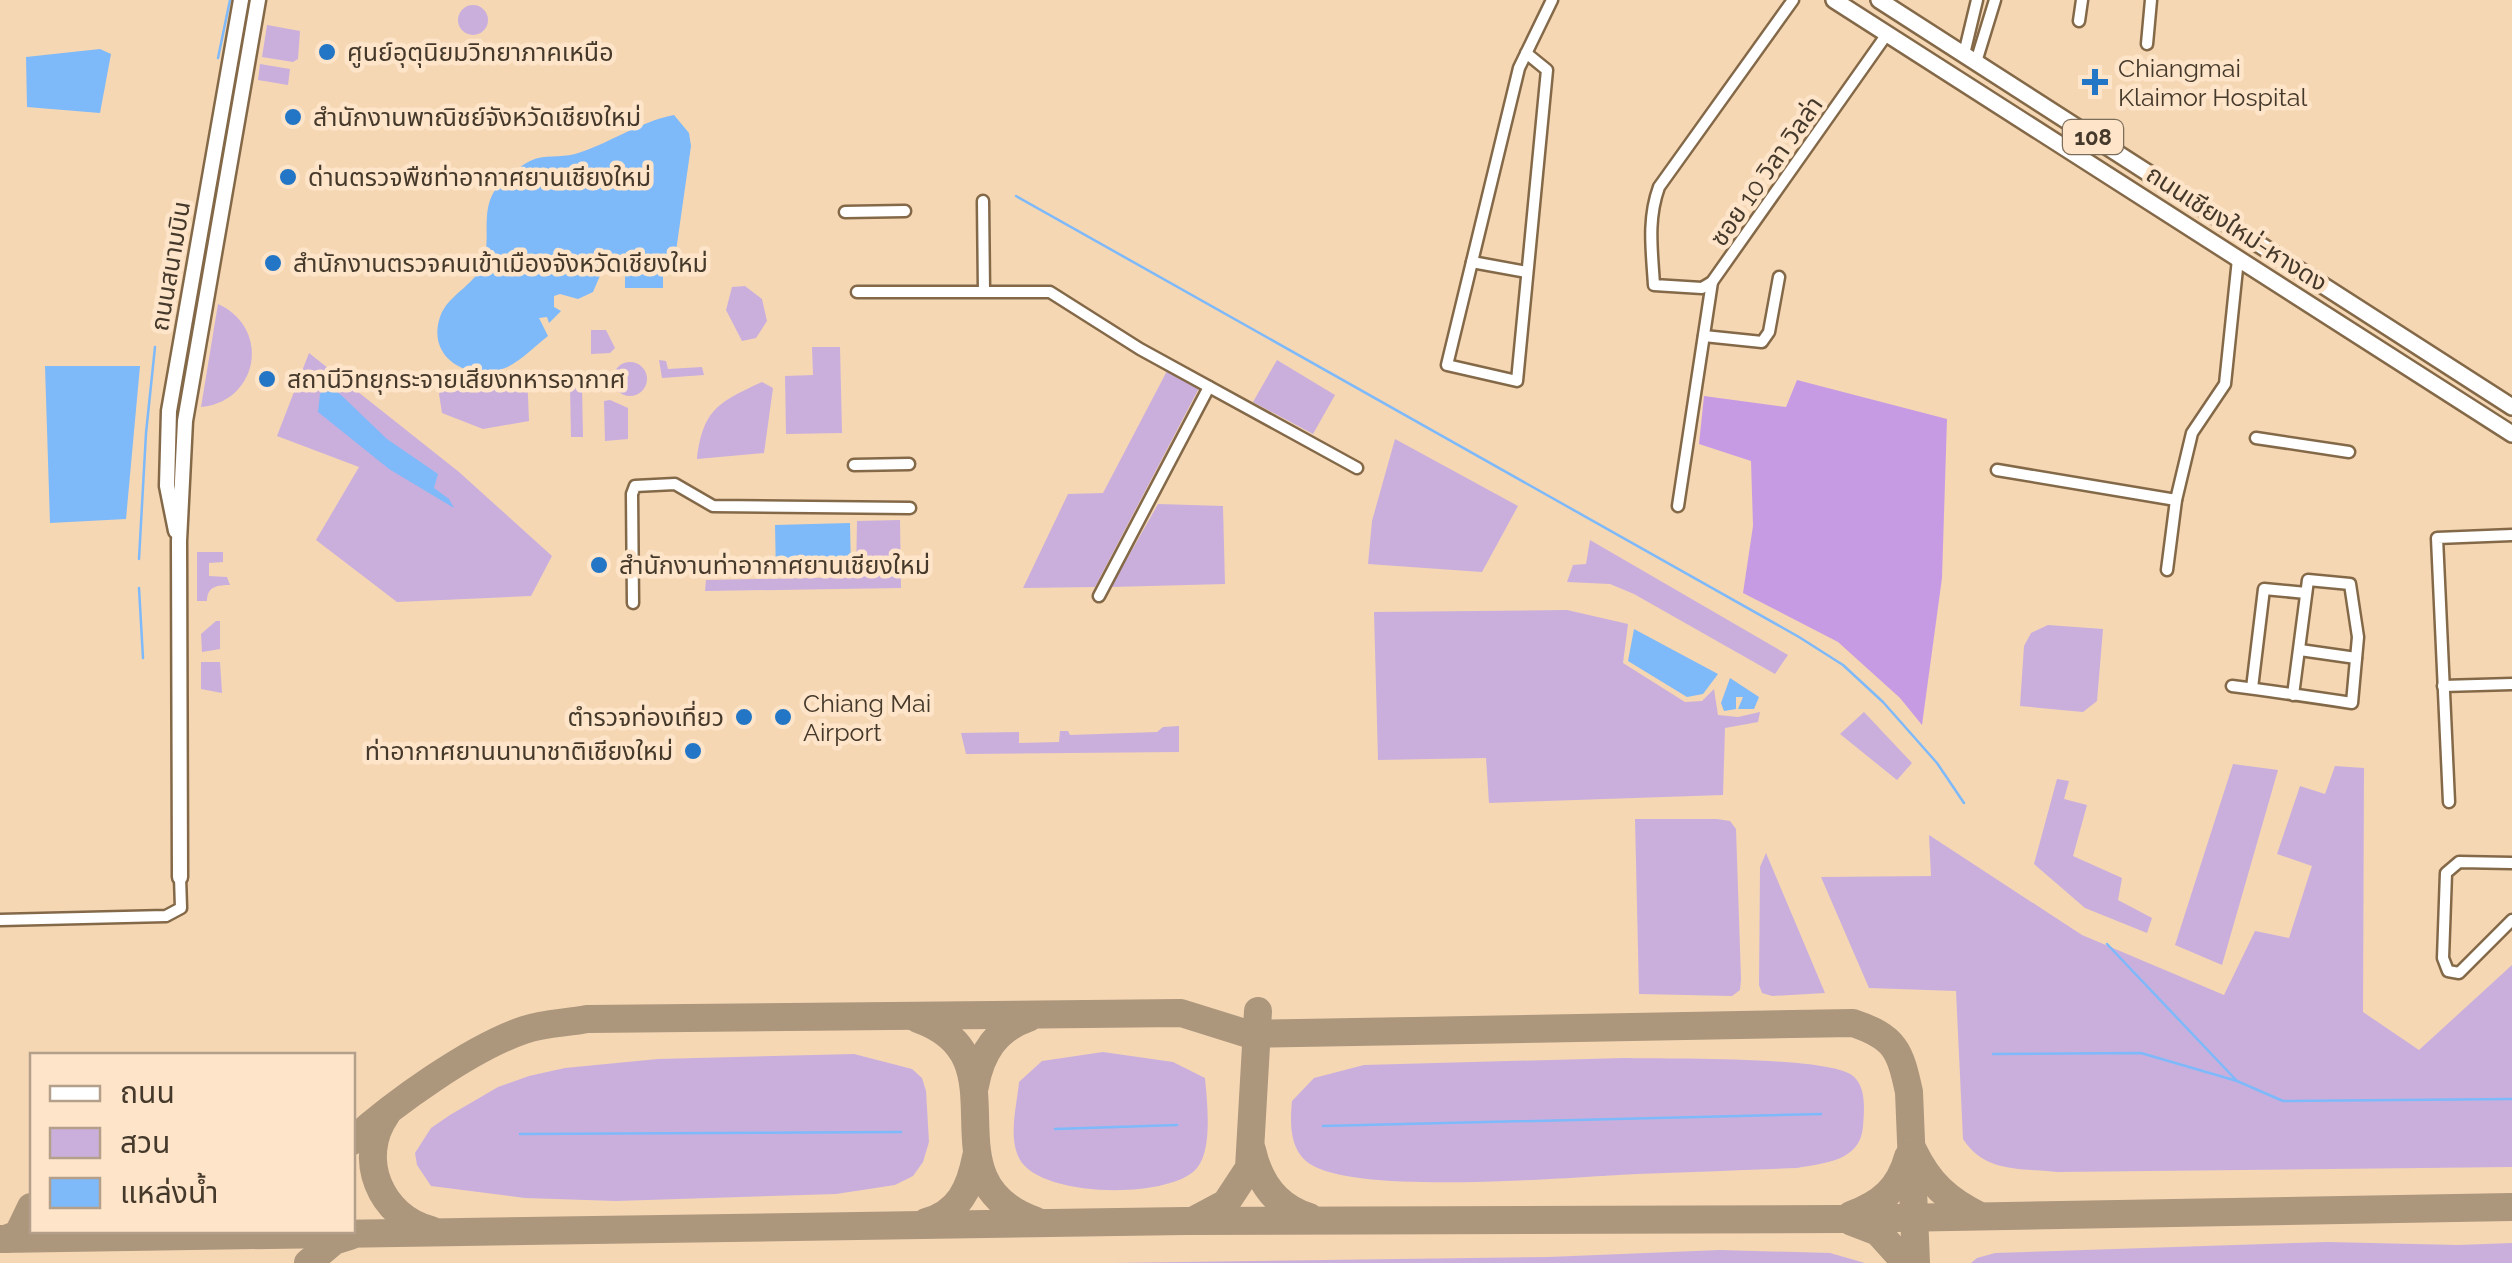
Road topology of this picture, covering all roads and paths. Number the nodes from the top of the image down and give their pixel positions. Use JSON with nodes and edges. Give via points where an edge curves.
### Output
{"nodes":[{"id":1,"x":242,"y":0,"type":"edge"},
{"id":2,"x":258,"y":0,"type":"edge"},
{"id":3,"x":1552,"y":0,"type":"edge"},
{"id":4,"x":1794,"y":0,"type":"edge"},
{"id":5,"x":1834,"y":0,"type":"edge"},
{"id":6,"x":1977,"y":0,"type":"edge"},
{"id":7,"x":1995,"y":0,"type":"edge"},
{"id":8,"x":2082,"y":0,"type":"edge"},
{"id":9,"x":2151,"y":0,"type":"edge"},
{"id":10,"x":1885,"y":4,"type":"edge"},
{"id":11,"x":2079,"y":21,"type":"dead end"},
{"id":12,"x":1882,"y":30,"type":"junction"},
{"id":13,"x":2147,"y":44,"type":"dead end"},
{"id":14,"x":1526,"y":53,"type":"junction"},
{"id":15,"x":1970,"y":58,"type":"junction"},
{"id":16,"x":983,"y":201,"type":"dead end"},
{"id":17,"x":905,"y":210,"type":"dead end"},
{"id":18,"x":846,"y":212,"type":"dead end"},
{"id":19,"x":2238,"y":259,"type":"junction"},
{"id":20,"x":1472,"y":262,"type":"junction"},
{"id":21,"x":2290,"y":264,"type":"junction"},
{"id":22,"x":1527,"y":272,"type":"junction"},
{"id":23,"x":1778,"y":278,"type":"dead end"},
{"id":24,"x":1712,"y":282,"type":"junction"},
{"id":25,"x":2279,"y":285,"type":"junction"},
{"id":26,"x":984,"y":291,"type":"junction"},
{"id":27,"x":857,"y":292,"type":"dead end"},
{"id":28,"x":1704,"y":336,"type":"junction"},
{"id":29,"x":1209,"y":387,"type":"junction"},
{"id":30,"x":2512,"y":407,"type":"edge"},
{"id":31,"x":2512,"y":434,"type":"edge"},
{"id":32,"x":2256,"y":438,"type":"dead end"},
{"id":33,"x":2349,"y":452,"type":"dead end"},
{"id":34,"x":909,"y":464,"type":"dead end"},
{"id":35,"x":854,"y":465,"type":"dead end"},
{"id":36,"x":1356,"y":468,"type":"dead end"},
{"id":37,"x":1997,"y":470,"type":"dead end"},
{"id":38,"x":2176,"y":500,"type":"junction"},
{"id":39,"x":1678,"y":506,"type":"dead end"},
{"id":40,"x":910,"y":508,"type":"dead end"},
{"id":41,"x":2512,"y":535,"type":"edge"},
{"id":42,"x":179,"y":542,"type":"junction"},
{"id":43,"x":2167,"y":570,"type":"dead end"},
{"id":44,"x":2306,"y":593,"type":"junction"},
{"id":45,"x":1099,"y":596,"type":"dead end"},
{"id":46,"x":633,"y":604,"type":"dead end"},
{"id":47,"x":2300,"y":650,"type":"junction"},
{"id":48,"x":2356,"y":658,"type":"junction"},
{"id":49,"x":2512,"y":684,"type":"edge"},
{"id":50,"x":2232,"y":686,"type":"dead end"},
{"id":51,"x":2444,"y":686,"type":"junction"},
{"id":52,"x":2252,"y":688,"type":"junction"},
{"id":53,"x":2294,"y":695,"type":"junction"},
{"id":54,"x":2449,"y":802,"type":"dead end"},
{"id":55,"x":2512,"y":863,"type":"edge"},
{"id":56,"x":180,"y":877,"type":"joint"},
{"id":57,"x":0,"y":920,"type":"edge"},
{"id":58,"x":2512,"y":920,"type":"edge"}],
"edges":[{"from":1,"to":42,"type":"main road","name":"ถนนสนามบิน","via":[[168,411],[167,486]]},
{"from":2,"to":42,"type":"main road","name":"ถนนสนามบิน","via":[[188,396]]},
{"from":3,"to":14,"type":"street"},
{"from":4,"to":24,"type":"street","name":"ซอย 10 วิลา วิลล่า","via":[[1659,187],[1651,208],[1654,285],[1702,288]]},
{"from":5,"to":12,"type":"main road","name":"ถนนเชียงใหม่-หางดง","number":"108"},
{"from":6,"to":15,"type":"street"},
{"from":7,"to":15,"type":"street"},
{"from":8,"to":11,"type":"street"},
{"from":9,"to":13,"type":"street"},
{"from":10,"to":12,"type":"main road"},
{"from":10,"to":15,"type":"main road","name":"ถนนเชียงใหม่-หางดง","number":"108"},
{"from":12,"to":19,"type":"main road","name":"ถนนเชียงใหม่-หางดง","number":"108"},
{"from":12,"to":24,"type":"street","name":"ซอย 10 วิลา วิลล่า"},
{"from":14,"to":20,"type":"street"},
{"from":14,"to":22,"type":"street","via":[[1547,70]]},
{"from":15,"to":21,"type":"main road","name":"ถนนเชียงใหม่-หางดง","number":"108"},
{"from":16,"to":26,"type":"street"},
{"from":17,"to":18,"type":"street"},
{"from":19,"to":25,"type":"main road","name":"ถนนเชียงใหม่-หางดง","number":"108"},
{"from":19,"to":38,"type":"street","via":[[2225,384],[2192,433]]},
{"from":20,"to":22,"type":"street"},
{"from":20,"to":22,"type":"street","via":[[1448,365],[1517,381]]},
{"from":21,"to":25,"type":"main road"},
{"from":21,"to":30,"type":"main road","name":"ถนนเชียงใหม่-หางดง","number":"108"},
{"from":23,"to":28,"type":"street","via":[[1770,332],[1762,342]]},
{"from":24,"to":28,"type":"street"},
{"from":25,"to":31,"type":"main road","name":"ถนนเชียงใหม่-หางดง","number":"108"},
{"from":26,"to":27,"type":"street"},
{"from":26,"to":29,"type":"street","via":[[1050,292]]},
{"from":28,"to":39,"type":"street"},
{"from":29,"to":36,"type":"street"},
{"from":29,"to":45,"type":"street"},
{"from":32,"to":33,"type":"street"},
{"from":34,"to":35,"type":"street"},
{"from":37,"to":38,"type":"street"},
{"from":38,"to":43,"type":"street"},
{"from":40,"to":46,"type":"street","via":[[713,506],[675,484],[635,486]]},
{"from":41,"to":51,"type":"street","via":[[2437,538]]},
{"from":42,"to":56,"type":"main road","name":"ถนนสนามบิน"},
{"from":44,"to":47,"type":"street"},
{"from":44,"to":48,"type":"street","via":[[2308,580],[2350,584]]},
{"from":44,"to":52,"type":"street","via":[[2264,589]]},
{"from":47,"to":48,"type":"street"},
{"from":47,"to":53,"type":"street"},
{"from":48,"to":53,"type":"street","via":[[2352,703]]},
{"from":49,"to":51,"type":"street"},
{"from":50,"to":52,"type":"street"},
{"from":51,"to":54,"type":"street"},
{"from":52,"to":53,"type":"street"},
{"from":55,"to":58,"type":"street","via":[[2459,862],[2446,873],[2444,966],[2459,973]]},
{"from":56,"to":57,"type":"street","via":[[181,908],[166,916]]}]}
